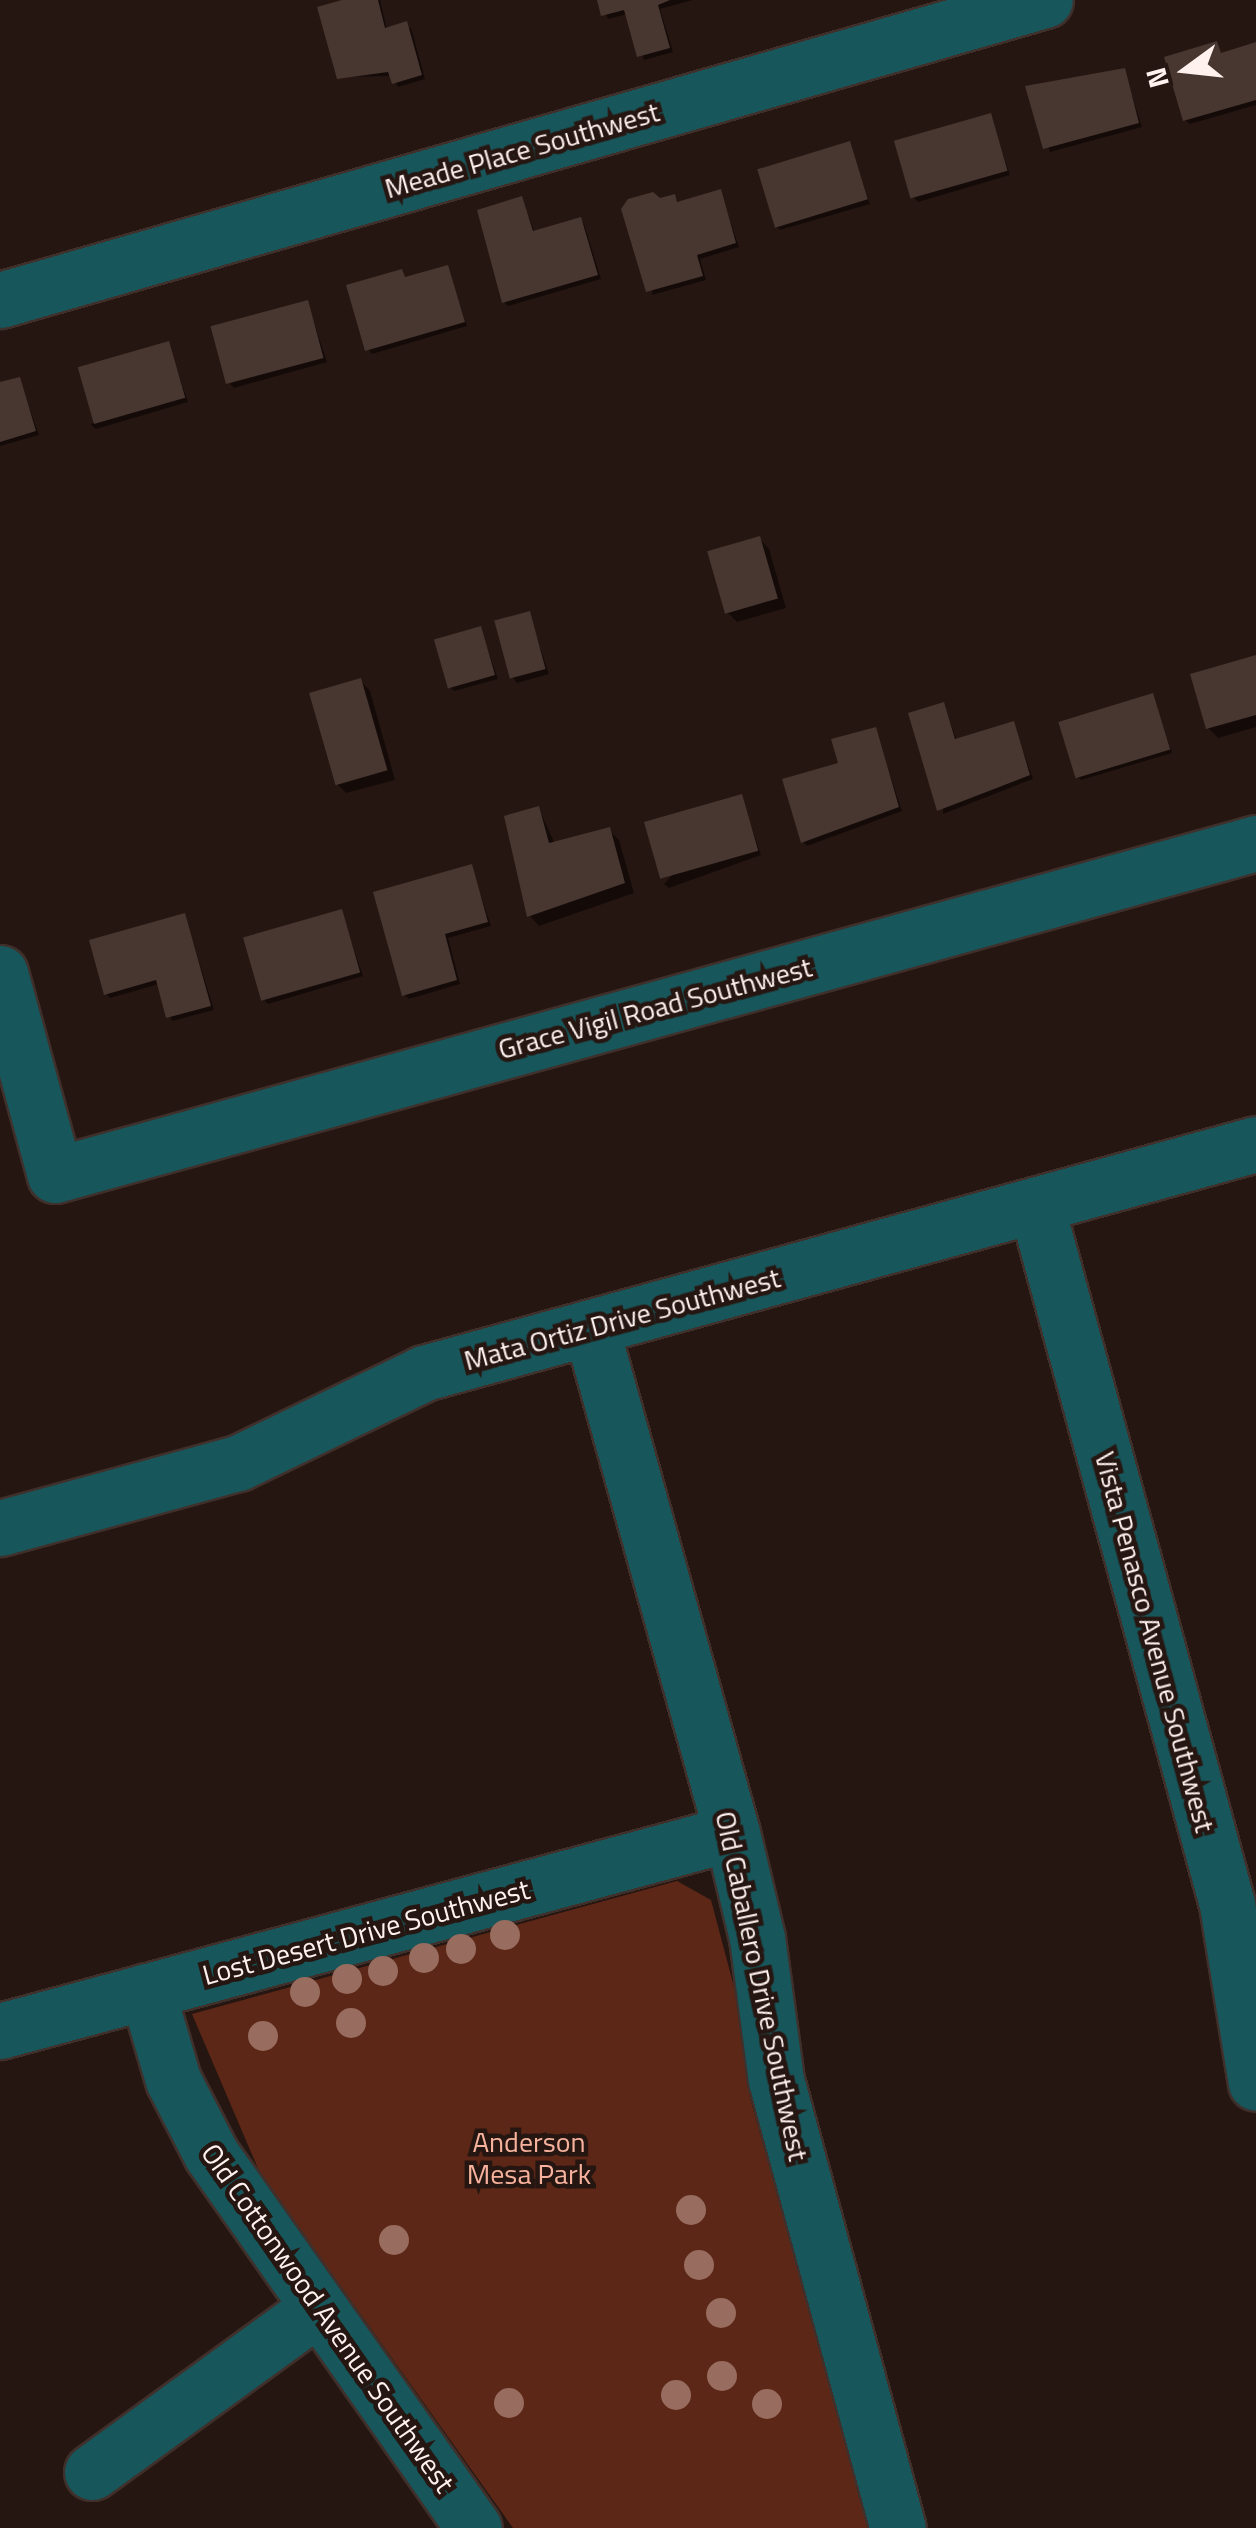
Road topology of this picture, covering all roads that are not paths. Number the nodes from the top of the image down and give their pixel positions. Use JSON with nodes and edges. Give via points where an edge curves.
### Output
{"nodes":[{"id":1,"x":1044,"y":0,"type":"edge"},
{"id":2,"x":0,"y":300,"type":"edge"},
{"id":3,"x":1256,"y":843,"type":"edge"},
{"id":4,"x":0,"y":973,"type":"edge"},
{"id":5,"x":1256,"y":1144,"type":"edge"},
{"id":6,"x":1036,"y":1205,"type":"junction"},
{"id":7,"x":590,"y":1328,"type":"junction"},
{"id":8,"x":0,"y":1528,"type":"edge"},
{"id":9,"x":732,"y":1832,"type":"junction"},
{"id":10,"x":146,"y":1991,"type":"junction"},
{"id":11,"x":0,"y":2031,"type":"edge"},
{"id":12,"x":1256,"y":2083,"type":"edge"},
{"id":13,"x":318,"y":2308,"type":"junction"},
{"id":14,"x":92,"y":2472,"type":"dead end"},
{"id":15,"x":474,"y":2528,"type":"edge"},
{"id":16,"x":898,"y":2528,"type":"edge"}],
"edges":[{"from":1,"to":2,"type":"street","name":"Meade Place Southwest"},
{"from":3,"to":4,"type":"street","name":"Grace Vigil Road Southwest","via":[[55,1175]]},
{"from":5,"to":6,"type":"street","name":"Mata Ortiz Drive Southwest"},
{"from":6,"to":7,"type":"street","name":"Mata Ortiz Drive Southwest"},
{"from":6,"to":12,"type":"street","name":"Vista Penasco Avenue Southwest","via":[[1227,1904]]},
{"from":7,"to":8,"type":"street","name":"Mata Ortiz Drive Southwest","via":[[424,1373],[238,1463]]},
{"from":7,"to":9,"type":"street","name":"Old Caballero Drive Southwest"},
{"from":9,"to":10,"type":"street","name":"Lost Desert Drive Southwest"},
{"from":9,"to":16,"type":"street","name":"Old Caballero Drive Southwest","via":[[757,1938],[776,2080]]},
{"from":10,"to":11,"type":"street","name":"Lost Desert Drive Southwest"},
{"from":10,"to":13,"type":"street","name":"Old Cottonwood Avenue Southwest","via":[[173,2080],[210,2154]]},
{"from":13,"to":14,"type":"street"},
{"from":13,"to":15,"type":"street","name":"Old Cottonwood Avenue Southwest"}]}
